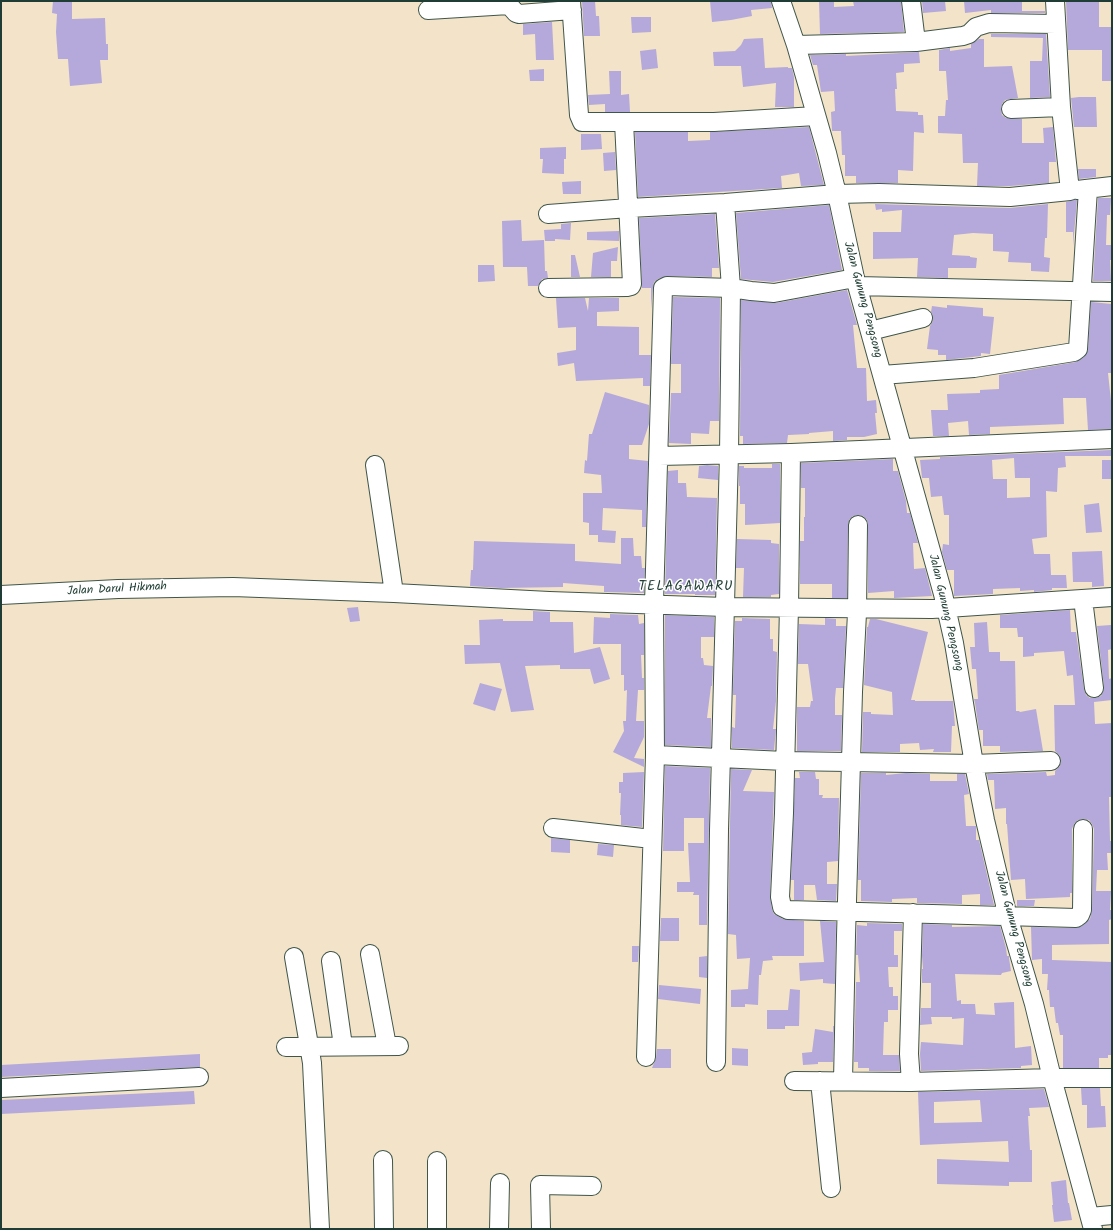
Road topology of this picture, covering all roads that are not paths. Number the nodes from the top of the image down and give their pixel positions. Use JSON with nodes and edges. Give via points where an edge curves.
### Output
{"nodes":[{"id":1,"x":780,"y":1,"type":"edge"},
{"id":2,"x":912,"y":1,"type":"edge"},
{"id":3,"x":1056,"y":1,"type":"edge"},
{"id":4,"x":572,"y":6,"type":"edge"},
{"id":5,"x":428,"y":10,"type":"dead end"},
{"id":6,"x":1056,"y":24,"type":"junction"},
{"id":7,"x":916,"y":42,"type":"junction"},
{"id":8,"x":796,"y":45,"type":"junction"},
{"id":9,"x":1061,"y":107,"type":"junction"},
{"id":10,"x":1011,"y":110,"type":"dead end"},
{"id":11,"x":816,"y":116,"type":"junction"},
{"id":12,"x":624,"y":122,"type":"junction"},
{"id":13,"x":1112,"y":186,"type":"edge"},
{"id":14,"x":1088,"y":189,"type":"junction"},
{"id":15,"x":1070,"y":191,"type":"junction"},
{"id":16,"x":837,"y":194,"type":"junction"},
{"id":17,"x":726,"y":203,"type":"junction"},
{"id":18,"x":629,"y":208,"type":"junction"},
{"id":19,"x":548,"y":214,"type":"dead end"},
{"id":20,"x":856,"y":282,"type":"junction"},
{"id":21,"x":548,"y":288,"type":"dead end"},
{"id":22,"x":731,"y":288,"type":"junction"},
{"id":23,"x":1081,"y":291,"type":"junction"},
{"id":24,"x":1112,"y":292,"type":"edge"},
{"id":25,"x":923,"y":318,"type":"dead end"},
{"id":26,"x":870,"y":331,"type":"junction"},
{"id":27,"x":882,"y":375,"type":"junction"},
{"id":28,"x":1112,"y":439,"type":"edge"},
{"id":29,"x":903,"y":448,"type":"junction"},
{"id":30,"x":791,"y":453,"type":"junction"},
{"id":31,"x":730,"y":454,"type":"junction"},
{"id":32,"x":659,"y":456,"type":"junction"},
{"id":33,"x":375,"y":465,"type":"dead end"},
{"id":34,"x":858,"y":525,"type":"dead end"},
{"id":35,"x":394,"y":593,"type":"junction"},
{"id":36,"x":1,"y":595,"type":"edge"},
{"id":37,"x":1112,"y":597,"type":"edge"},
{"id":38,"x":1083,"y":599,"type":"junction"},
{"id":39,"x":654,"y":604,"type":"junction"},
{"id":40,"x":725,"y":607,"type":"junction"},
{"id":41,"x":789,"y":607,"type":"junction"},
{"id":42,"x":857,"y":607,"type":"junction"},
{"id":43,"x":946,"y":608,"type":"junction"},
{"id":44,"x":1094,"y":688,"type":"dead end"},
{"id":45,"x":655,"y":755,"type":"junction"},
{"id":46,"x":721,"y":757,"type":"junction"},
{"id":47,"x":785,"y":761,"type":"junction"},
{"id":48,"x":1051,"y":761,"type":"dead end"},
{"id":49,"x":851,"y":762,"type":"junction"},
{"id":50,"x":974,"y":764,"type":"junction"},
{"id":51,"x":553,"y":828,"type":"dead end"},
{"id":52,"x":1083,"y":829,"type":"dead end"},
{"id":53,"x":652,"y":839,"type":"junction"},
{"id":54,"x":847,"y":912,"type":"junction"},
{"id":55,"x":913,"y":913,"type":"junction"},
{"id":56,"x":1008,"y":917,"type":"junction"},
{"id":57,"x":370,"y":954,"type":"dead end"},
{"id":58,"x":294,"y":957,"type":"dead end"},
{"id":59,"x":331,"y":961,"type":"dead end"},
{"id":60,"x":309,"y":1046,"type":"junction"},
{"id":61,"x":343,"y":1046,"type":"junction"},
{"id":62,"x":286,"y":1047,"type":"dead end"},
{"id":63,"x":646,"y":1057,"type":"dead end"},
{"id":64,"x":716,"y":1062,"type":"dead end"},
{"id":65,"x":199,"y":1077,"type":"dead end"},
{"id":66,"x":1052,"y":1078,"type":"junction"},
{"id":67,"x":1112,"y":1078,"type":"edge"},
{"id":68,"x":794,"y":1081,"type":"dead end"},
{"id":69,"x":820,"y":1081,"type":"junction"},
{"id":70,"x":843,"y":1081,"type":"junction"},
{"id":71,"x":911,"y":1082,"type":"junction"},
{"id":72,"x":1,"y":1088,"type":"edge"},
{"id":73,"x":383,"y":1160,"type":"dead end"},
{"id":74,"x":437,"y":1161,"type":"dead end"},
{"id":75,"x":500,"y":1183,"type":"dead end"},
{"id":76,"x":592,"y":1186,"type":"dead end"},
{"id":77,"x":831,"y":1188,"type":"dead end"},
{"id":78,"x":1112,"y":1215,"type":"edge"},
{"id":79,"x":1092,"y":1223,"type":"edge"},
{"id":80,"x":320,"y":1229,"type":"edge"},
{"id":81,"x":384,"y":1229,"type":"edge"},
{"id":82,"x":437,"y":1229,"type":"edge"},
{"id":83,"x":499,"y":1229,"type":"edge"},
{"id":84,"x":540,"y":1229,"type":"edge"}],
"edges":[{"from":1,"to":8,"type":"street","name":"Jalan Gunung Pengsong"},
{"from":2,"to":7,"type":"street"},
{"from":3,"to":6,"type":"street"},
{"from":4,"to":5,"type":"street","via":[[519,14],[509,5]]},
{"from":4,"to":12,"type":"street","via":[[581,121]]},
{"from":6,"to":7,"type":"street","via":[[989,23],[976,27],[963,36]]},
{"from":6,"to":9,"type":"street"},
{"from":7,"to":8,"type":"street"},
{"from":8,"to":11,"type":"street","name":"Jalan Gunung Pengsong"},
{"from":9,"to":10,"type":"street"},
{"from":9,"to":15,"type":"street"},
{"from":11,"to":12,"type":"street","via":[[714,122]]},
{"from":11,"to":16,"type":"street","name":"Jalan Gunung Pengsong"},
{"from":12,"to":18,"type":"street"},
{"from":13,"to":14,"type":"street"},
{"from":14,"to":15,"type":"street"},
{"from":14,"to":23,"type":"street"},
{"from":15,"to":16,"type":"street","via":[[1010,198]]},
{"from":16,"to":17,"type":"street"},
{"from":16,"to":20,"type":"street","name":"Jalan Gunung Pengsong"},
{"from":17,"to":18,"type":"street"},
{"from":17,"to":22,"type":"street"},
{"from":18,"to":19,"type":"street"},
{"from":18,"to":21,"type":"street","via":[[633,281],[631,286]]},
{"from":20,"to":22,"type":"street","via":[[774,293]]},
{"from":20,"to":23,"type":"street"},
{"from":20,"to":26,"type":"street","name":"Jalan Gunung Pengsong"},
{"from":22,"to":31,"type":"street"},
{"from":22,"to":32,"type":"street","via":[[663,288]]},
{"from":23,"to":24,"type":"street"},
{"from":23,"to":27,"type":"street","via":[[1079,347],[1075,351],[974,368]]},
{"from":25,"to":26,"type":"street"},
{"from":26,"to":27,"type":"street","name":"Jalan Gunung Pengsong"},
{"from":27,"to":29,"type":"street","name":"Jalan Gunung Pengsong"},
{"from":28,"to":29,"type":"street"},
{"from":29,"to":30,"type":"street"},
{"from":29,"to":43,"type":"street","name":"Jalan Gunung Pengsong"},
{"from":30,"to":31,"type":"street"},
{"from":30,"to":41,"type":"street"},
{"from":31,"to":32,"type":"street"},
{"from":31,"to":40,"type":"street"},
{"from":32,"to":39,"type":"street"},
{"from":33,"to":35,"type":"street"},
{"from":34,"to":42,"type":"street"},
{"from":35,"to":36,"type":"street","name":"Jalan Darul Hikmah","via":[[233,587],[132,588]]},
{"from":35,"to":39,"type":"street","name":"Jalan Darul Hikmah"},
{"from":37,"to":38,"type":"street","name":"Jalan Darul Hikmah"},
{"from":38,"to":43,"type":"street","name":"Jalan Darul Hikmah"},
{"from":38,"to":44,"type":"street"},
{"from":39,"to":40,"type":"street","name":"Jalan Darul Hikmah"},
{"from":39,"to":45,"type":"street"},
{"from":40,"to":41,"type":"street","name":"Jalan Darul Hikmah"},
{"from":40,"to":46,"type":"street"},
{"from":41,"to":42,"type":"street","name":"Jalan Darul Hikmah"},
{"from":41,"to":47,"type":"street"},
{"from":42,"to":43,"type":"street","name":"Jalan Darul Hikmah"},
{"from":42,"to":49,"type":"street"},
{"from":43,"to":50,"type":"street","name":"Jalan Gunung Pengsong"},
{"from":45,"to":46,"type":"street"},
{"from":45,"to":53,"type":"street"},
{"from":46,"to":47,"type":"street"},
{"from":46,"to":64,"type":"street"},
{"from":47,"to":49,"type":"street"},
{"from":47,"to":54,"type":"street","via":[[781,905],[788,910]]},
{"from":48,"to":50,"type":"street"},
{"from":49,"to":50,"type":"street"},
{"from":49,"to":54,"type":"street"},
{"from":50,"to":56,"type":"street","name":"Jalan Gunung Pengsong"},
{"from":51,"to":53,"type":"street"},
{"from":52,"to":56,"type":"street","via":[[1080,915],[1076,918]]},
{"from":53,"to":63,"type":"street"},
{"from":54,"to":55,"type":"street"},
{"from":54,"to":70,"type":"street"},
{"from":55,"to":56,"type":"street"},
{"from":55,"to":71,"type":"street","via":[[909,1054]]},
{"from":56,"to":66,"type":"street","name":"Jalan Gunung Pengsong","via":[[1034,1004]]},
{"from":57,"to":61,"type":"street","via":[[393,1046]]},
{"from":58,"to":60,"type":"street"},
{"from":59,"to":61,"type":"street"},
{"from":60,"to":61,"type":"street"},
{"from":60,"to":62,"type":"street"},
{"from":60,"to":80,"type":"street"},
{"from":65,"to":72,"type":"street"},
{"from":66,"to":67,"type":"street"},
{"from":66,"to":71,"type":"street"},
{"from":66,"to":79,"type":"street","name":"Jalan Gunung Pengsong"},
{"from":68,"to":69,"type":"street"},
{"from":69,"to":70,"type":"street"},
{"from":69,"to":77,"type":"street"},
{"from":70,"to":71,"type":"street"},
{"from":73,"to":81,"type":"street"},
{"from":74,"to":82,"type":"street"},
{"from":75,"to":83,"type":"street"},
{"from":76,"to":84,"type":"street","via":[[540,1185]]},
{"from":78,"to":79,"type":"street"}]}
